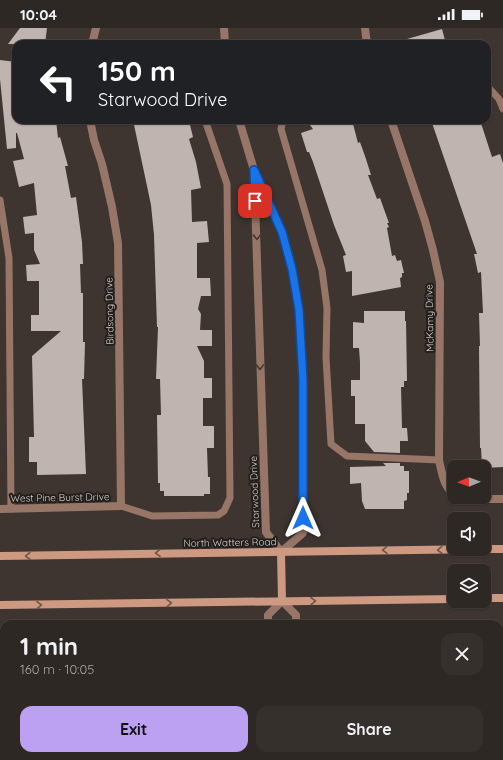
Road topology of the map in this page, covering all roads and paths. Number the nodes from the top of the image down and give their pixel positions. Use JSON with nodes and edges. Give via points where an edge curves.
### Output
{"nodes":[{"id":1,"x":96,"y":28,"type":"edge"},
{"id":2,"x":224,"y":28,"type":"edge"},
{"id":3,"x":365,"y":28,"type":"edge"},
{"id":4,"x":93,"y":40,"type":"edge"},
{"id":5,"x":226,"y":40,"type":"edge"},
{"id":6,"x":366,"y":40,"type":"edge"},
{"id":7,"x":491,"y":90,"type":"edge"},
{"id":8,"x":503,"y":109,"type":"edge"},
{"id":9,"x":91,"y":124,"type":"edge"},
{"id":10,"x":206,"y":124,"type":"edge"},
{"id":11,"x":240,"y":124,"type":"edge"},
{"id":12,"x":282,"y":124,"type":"edge"},
{"id":13,"x":393,"y":124,"type":"edge"},
{"id":14,"x":254,"y":170,"type":"junction"},
{"id":15,"x":0,"y":200,"type":"edge"},
{"id":16,"x":439,"y":460,"type":"junction"},
{"id":17,"x":447,"y":487,"type":"edge"},
{"id":18,"x":491,"y":499,"type":"edge"},
{"id":19,"x":503,"y":499,"type":"edge"},
{"id":20,"x":121,"y":506,"type":"junction"},
{"id":21,"x":0,"y":509,"type":"edge"},
{"id":22,"x":11,"y":509,"type":"junction"},
{"id":23,"x":491,"y":549,"type":"edge"},
{"id":24,"x":503,"y":549,"type":"edge"},
{"id":25,"x":447,"y":550,"type":"edge"},
{"id":26,"x":281,"y":552,"type":"junction"},
{"id":27,"x":0,"y":556,"type":"edge"},
{"id":28,"x":491,"y":598,"type":"edge"},
{"id":29,"x":503,"y":598,"type":"edge"},
{"id":30,"x":447,"y":599,"type":"edge"},
{"id":31,"x":282,"y":601,"type":"junction"},
{"id":32,"x":0,"y":605,"type":"edge"},
{"id":33,"x":268,"y":620,"type":"edge"},
{"id":34,"x":296,"y":620,"type":"edge"}],
"edges":[{"from":1,"to":4,"type":"street"},
{"from":2,"to":5,"type":"street"},
{"from":3,"to":6,"type":"street"},
{"from":7,"to":8,"type":"lane","via":[[499,99]]},
{"from":9,"to":20,"type":"street","name":"Birdsong Drive","via":[[112,207],[118,242]]},
{"from":10,"to":20,"type":"lane","via":[[227,184],[230,498],[224,511],[218,515],[152,516]]},
{"from":11,"to":14,"type":"street","name":"Starwood Drive"},
{"from":12,"to":16,"type":"lane","via":[[281,129],[322,270],[327,308],[326,357],[331,444],[348,456]]},
{"from":13,"to":16,"type":"street","name":"McKamy Drive","via":[[425,221],[440,282]]},
{"from":14,"to":26,"type":"street","name":"Starwood Drive","one_way":true,"via":[[266,532]]},
{"from":14,"to":26,"type":"street","name":"Starwood Drive","via":[[282,232],[299,310],[303,380],[303,533]]},
{"from":15,"to":22,"type":"lane","via":[[9,258]]},
{"from":16,"to":17,"type":"street","name":"McKamy Drive"},
{"from":18,"to":19,"type":"street"},
{"from":20,"to":22,"type":"street","name":"West Pine Burst Drive"},
{"from":21,"to":22,"type":"street","name":"West Pine Burst Drive"},
{"from":23,"to":24,"type":"main road","name":"North Watters Road"},
{"from":25,"to":26,"type":"main road","name":"North Watters Road","one_way":true},
{"from":26,"to":27,"type":"main road","name":"North Watters Road","one_way":true},
{"from":26,"to":31,"type":"main road"},
{"from":28,"to":29,"type":"main road"},
{"from":31,"to":30,"type":"main road","one_way":true},
{"from":32,"to":31,"type":"main road","one_way":true},
{"from":31,"to":33,"type":"street","via":[[268,615]]},
{"from":31,"to":34,"type":"street","via":[[296,615]]}]}
